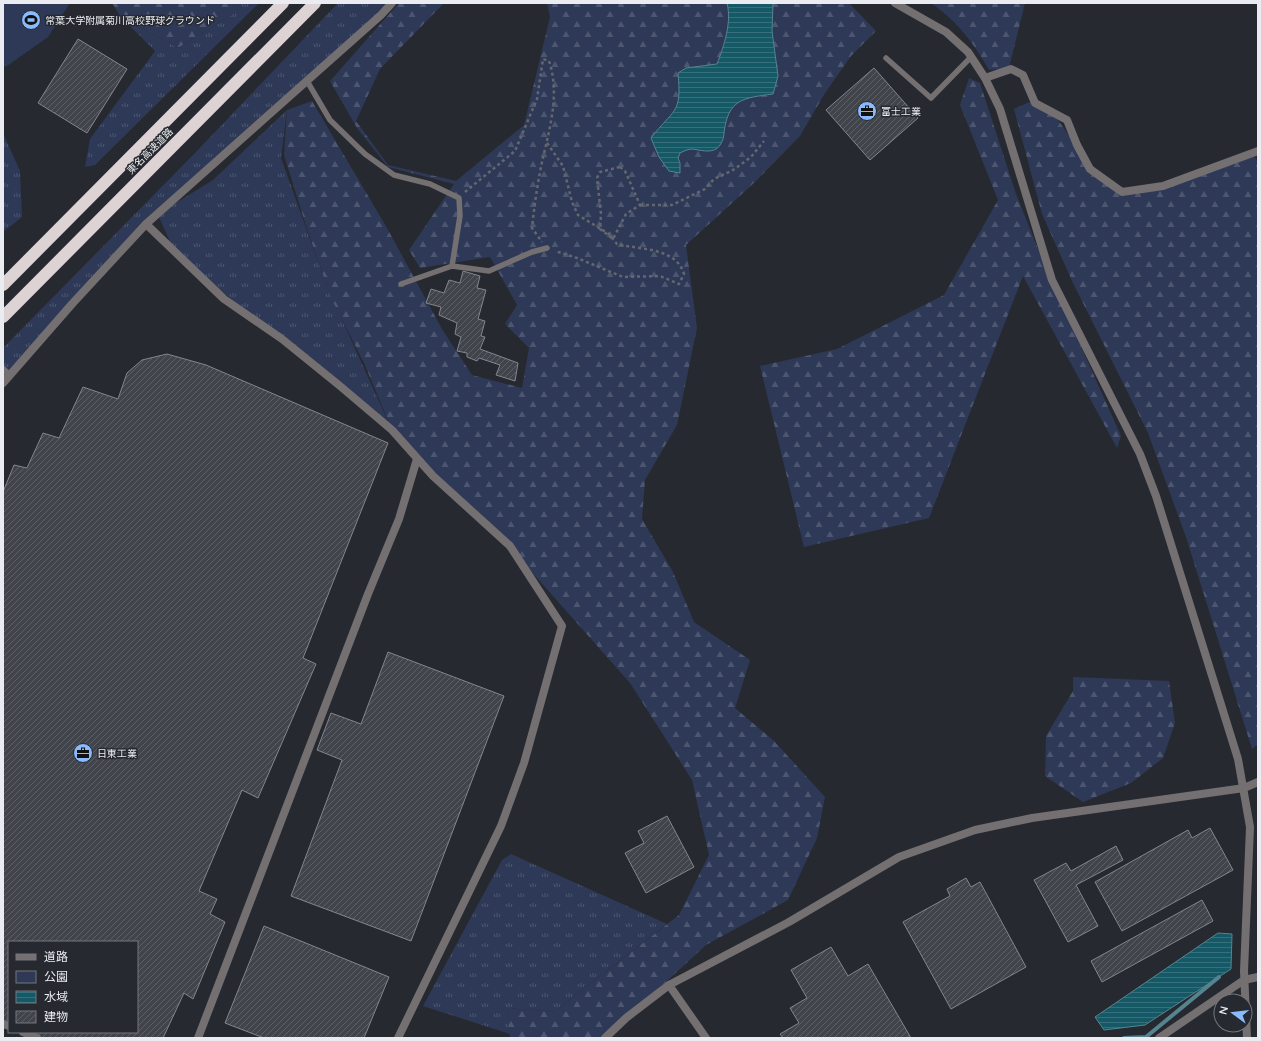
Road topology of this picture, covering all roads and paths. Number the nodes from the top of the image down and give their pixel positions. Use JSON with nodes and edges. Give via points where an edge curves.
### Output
{"nodes":[{"id":1,"x":283,"y":3,"type":"edge"},
{"id":2,"x":315,"y":3,"type":"edge"},
{"id":3,"x":392,"y":3,"type":"edge"},
{"id":4,"x":895,"y":3,"type":"edge"},
{"id":5,"x":971,"y":57,"type":"junction"},
{"id":6,"x":886,"y":58,"type":"dead end"},
{"id":7,"x":985,"y":78,"type":"junction"},
{"id":8,"x":307,"y":81,"type":"junction"},
{"id":9,"x":764,"y":141,"type":"dead end"},
{"id":10,"x":547,"y":143,"type":"junction"},
{"id":11,"x":1258,"y":150,"type":"edge"},
{"id":12,"x":459,"y":198,"type":"junction"},
{"id":13,"x":640,"y":205,"type":"junction"},
{"id":14,"x":146,"y":224,"type":"junction"},
{"id":15,"x":600,"y":228,"type":"junction"},
{"id":16,"x":613,"y":239,"type":"junction"},
{"id":17,"x":546,"y":248,"type":"junction"},
{"id":18,"x":452,"y":266,"type":"junction"},
{"id":19,"x":401,"y":284,"type":"dead end"},
{"id":20,"x":3,"y":285,"type":"edge"},
{"id":21,"x":3,"y":317,"type":"edge"},
{"id":22,"x":6,"y":373,"type":"edge"},
{"id":23,"x":3,"y":383,"type":"edge"},
{"id":24,"x":417,"y":459,"type":"junction"},
{"id":25,"x":1258,"y":782,"type":"edge"},
{"id":26,"x":1244,"y":788,"type":"junction"},
{"id":27,"x":1258,"y":977,"type":"edge"},
{"id":28,"x":1244,"y":980,"type":"junction"},
{"id":29,"x":669,"y":985,"type":"junction"},
{"id":30,"x":25,"y":1033,"type":"edge"},
{"id":31,"x":37,"y":1038,"type":"edge"},
{"id":32,"x":198,"y":1038,"type":"edge"},
{"id":33,"x":398,"y":1038,"type":"edge"},
{"id":34,"x":605,"y":1038,"type":"edge"},
{"id":35,"x":706,"y":1038,"type":"edge"},
{"id":36,"x":1159,"y":1038,"type":"edge"},
{"id":37,"x":1247,"y":1038,"type":"edge"}],
"edges":[{"from":1,"to":20,"type":"highway","name":"東名高速道路"},
{"from":2,"to":21,"type":"highway","name":"東名高速道路"},
{"from":3,"to":8,"type":"street"},
{"from":4,"to":5,"type":"street","via":[[946,32]]},
{"from":5,"to":6,"type":"lane","via":[[931,98]]},
{"from":5,"to":7,"type":"street"},
{"from":7,"to":11,"type":"street","via":[[1011,69],[1023,75],[1035,102],[1067,120],[1090,169],[1122,192],[1163,186]]},
{"from":7,"to":26,"type":"street","via":[[1000,109],[1052,280],[1140,454],[1156,496],[1238,759]]},
{"from":8,"to":12,"type":"lane","via":[[330,120],[365,154],[394,175],[430,184]]},
{"from":8,"to":14,"type":"street"},
{"from":9,"to":13,"type":"path","via":[[751,157],[734,170],[714,179],[705,189],[672,205]]},
{"from":10,"to":12,"type":"path","via":[[554,98],[554,74],[549,62],[543,58],[537,99],[515,151]]},
{"from":10,"to":15,"type":"path","via":[[563,166],[578,215]]},
{"from":10,"to":17,"type":"path","via":[[536,191],[532,228]]},
{"from":12,"to":18,"type":"lane","via":[[460,216]]},
{"from":13,"to":15,"type":"path","via":[[625,171],[620,166],[600,172],[597,178]]},
{"from":13,"to":16,"type":"path","via":[[626,214]]},
{"from":14,"to":22,"type":"street"},
{"from":14,"to":24,"type":"street","via":[[224,299],[282,339],[340,386],[392,430]]},
{"from":15,"to":16,"type":"path"},
{"from":16,"to":17,"type":"path","via":[[617,244],[672,256],[682,267],[684,274],[679,284],[660,276],[623,277]]},
{"from":17,"to":18,"type":"lane","via":[[489,271]]},
{"from":18,"to":19,"type":"lane"},
{"from":22,"to":23,"type":"street"},
{"from":24,"to":32,"type":"street","via":[[399,519]]},
{"from":24,"to":33,"type":"street","via":[[510,546],[562,626],[524,763],[501,826]]},
{"from":25,"to":26,"type":"street"},
{"from":26,"to":28,"type":"street","via":[[1250,827]]},
{"from":26,"to":29,"type":"street","via":[[1032,818],[975,830],[898,857],[789,922]]},
{"from":27,"to":28,"type":"street"},
{"from":28,"to":36,"type":"street"},
{"from":28,"to":37,"type":"street"},
{"from":29,"to":34,"type":"street","via":[[626,1018]]},
{"from":29,"to":35,"type":"street"},
{"from":30,"to":31,"type":"street"}]}
